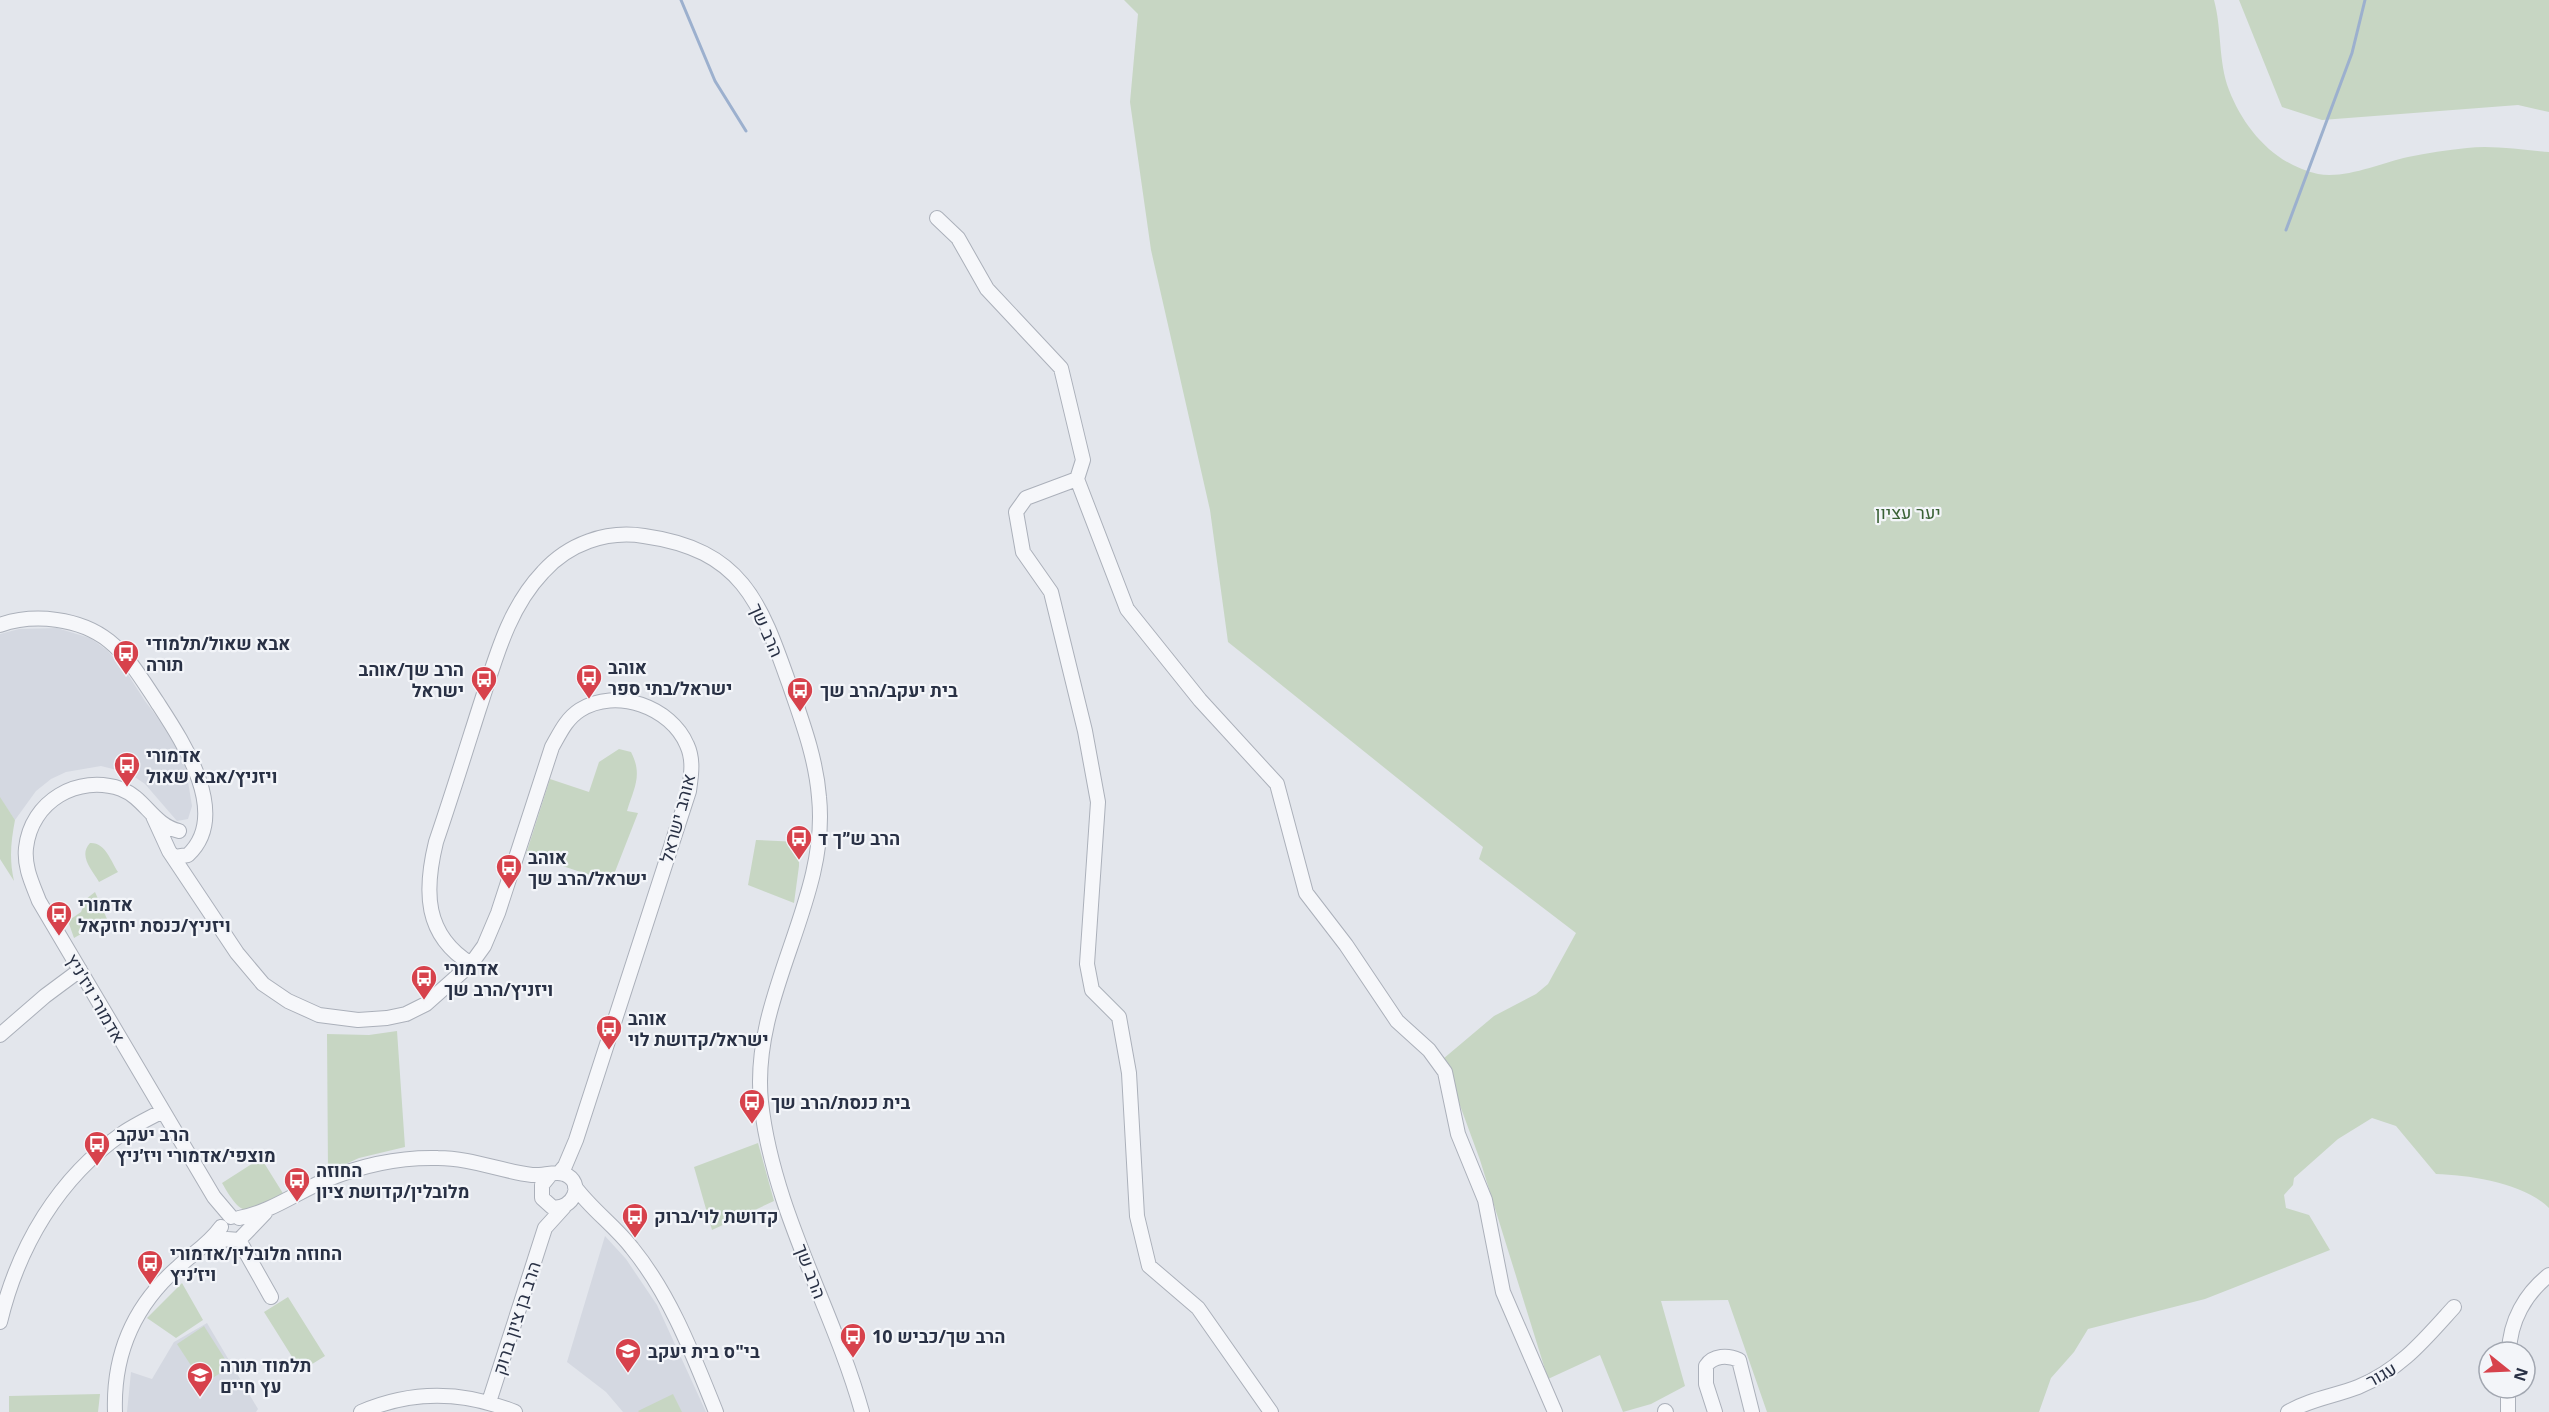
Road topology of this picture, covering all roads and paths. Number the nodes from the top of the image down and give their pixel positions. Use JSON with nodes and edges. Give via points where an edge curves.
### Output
{"nodes":[{"id":1,"x":937,"y":218,"type":"dead end"},
{"id":2,"x":1077,"y":479,"type":"junction"},
{"id":3,"x":0,"y":625,"type":"edge"},
{"id":4,"x":204,"y":804,"type":"junction"},
{"id":5,"x":153,"y":816,"type":"junction"},
{"id":6,"x":181,"y":831,"type":"junction"},
{"id":7,"x":192,"y":850,"type":"junction"},
{"id":8,"x":172,"y":852,"type":"junction"},
{"id":9,"x":195,"y":886,"type":"junction"},
{"id":10,"x":471,"y":964,"type":"junction"},
{"id":11,"x":80,"y":970,"type":"junction"},
{"id":12,"x":0,"y":1035,"type":"edge"},
{"id":13,"x":163,"y":1111,"type":"junction"},
{"id":14,"x":576,"y":1140,"type":"junction"},
{"id":15,"x":509,"y":1169,"type":"junction"},
{"id":16,"x":555,"y":1174,"type":"junction"},
{"id":17,"x":574,"y":1184,"type":"junction"},
{"id":18,"x":542,"y":1197,"type":"junction"},
{"id":19,"x":565,"y":1207,"type":"junction"},
{"id":20,"x":609,"y":1226,"type":"junction"},
{"id":21,"x":232,"y":1228,"type":"junction"},
{"id":22,"x":543,"y":1234,"type":"junction"},
{"id":23,"x":2549,"y":1275,"type":"edge"},
{"id":24,"x":271,"y":1297,"type":"dead end"},
{"id":25,"x":2454,"y":1307,"type":"dead end"},
{"id":26,"x":0,"y":1322,"type":"edge"},
{"id":27,"x":2512,"y":1340,"type":"edge"},
{"id":28,"x":489,"y":1401,"type":"junction"},
{"id":29,"x":115,"y":1412,"type":"edge"},
{"id":30,"x":362,"y":1412,"type":"edge"},
{"id":31,"x":515,"y":1412,"type":"edge"},
{"id":32,"x":716,"y":1412,"type":"edge"},
{"id":33,"x":862,"y":1412,"type":"edge"},
{"id":34,"x":1271,"y":1412,"type":"edge"},
{"id":35,"x":1555,"y":1412,"type":"edge"},
{"id":36,"x":1714,"y":1412,"type":"edge"},
{"id":37,"x":1752,"y":1412,"type":"edge"},
{"id":38,"x":2288,"y":1412,"type":"edge"}],
"edges":[{"from":1,"to":2,"type":"street","via":[[958,238],[987,289],[1061,368],[1083,460]]},
{"from":2,"to":34,"type":"street","via":[[1026,498],[1016,512],[1023,552],[1051,592],[1098,802],[1088,964],[1092,990],[1119,1017],[1129,1073],[1137,1216],[1149,1266],[1198,1308]]},
{"from":2,"to":35,"type":"street","via":[[1127,609],[1200,700],[1277,784],[1306,893],[1397,1021],[1430,1050],[1445,1072],[1458,1134],[1485,1200],[1503,1292]]},
{"from":3,"to":4,"type":"street","via":[[47,619],[79,626],[108,640],[135,670],[182,740],[198,775]]},
{"from":4,"to":6,"type":"street","via":[[197,822]]},
{"from":4,"to":7,"type":"street","via":[[203,822]]},
{"from":5,"to":6,"type":"street","name":"אדמורי ויז'ניץ","via":[[166,827]]},
{"from":5,"to":8,"type":"street","name":"אדמורי ויז'ניץ"},
{"from":5,"to":11,"type":"street","name":"אדמורי ויז'ניץ","via":[[131,794],[89,785],[57,796],[33,825],[26,847],[28,873],[39,901]]},
{"from":6,"to":7,"type":"street","via":[[193,840]]},
{"from":6,"to":8,"type":"street","via":[[171,835]]},
{"from":7,"to":8,"type":"street","via":[[184,857]]},
{"from":7,"to":9,"type":"street","name":"אדמורי ויז'ניץ"},
{"from":8,"to":9,"type":"street","name":"אדמורי ויז'ניץ"},
{"from":9,"to":10,"type":"street","name":"אדמורי ויז'ניץ","via":[[237,953],[263,984],[319,1015],[375,1020],[406,1014],[426,1004]]},
{"from":10,"to":14,"type":"street","name":"אוהב ישראל","via":[[484,946],[498,913],[552,747],[564,725],[581,710],[600,702],[621,700],[661,714],[677,728],[688,746],[692,767],[689,791]]},
{"from":10,"to":33,"type":"street","name":"הרב שך","via":[[447,945],[434,921],[429,894],[431,867],[500,646],[519,603],[560,556],[596,539],[638,535],[662,538],[712,558],[746,587],[764,616],[806,734],[817,780],[817,853],[768,1015],[762,1050],[761,1102],[779,1185],[849,1367]]},
{"from":11,"to":12,"type":"street"},
{"from":11,"to":13,"type":"street","name":"אדמורי ויז'ניץ"},
{"from":13,"to":21,"type":"street","name":"אדמורי ויז'ניץ"},
{"from":13,"to":26,"type":"street","via":[[122,1134],[56,1198],[22,1255]]},
{"from":14,"to":16,"type":"street","name":"אוהב ישראל","via":[[565,1166]]},
{"from":14,"to":17,"type":"street","name":"אוהב ישראל"},
{"from":15,"to":16,"type":"street","via":[[532,1175]]},
{"from":15,"to":18,"type":"street","via":[[529,1182]]},
{"from":15,"to":21,"type":"street","via":[[450,1158],[395,1160],[326,1180]]},
{"from":16,"to":17,"type":"street"},
{"from":16,"to":18,"type":"street","via":[[544,1180]]},
{"from":17,"to":19,"type":"street","via":[[575,1196]]},
{"from":17,"to":20,"type":"street"},
{"from":18,"to":19,"type":"street","via":[[552,1207]]},
{"from":18,"to":22,"type":"street","name":"הרב בן ציון ברוק","via":[[546,1213]]},
{"from":19,"to":20,"type":"street","via":[[582,1210]]},
{"from":19,"to":22,"type":"street","name":"הרב בן ציון ברוק","via":[[549,1220]]},
{"from":20,"to":32,"type":"street","via":[[635,1252],[668,1302]]},
{"from":21,"to":24,"type":"street","name":"אדמורי ויז'ניץ"},
{"from":21,"to":29,"type":"street","via":[[165,1279],[133,1322],[121,1355]]},
{"from":22,"to":28,"type":"street","name":"הרב בן ציון ברוק"},
{"from":23,"to":27,"type":"street","via":[[2518,1312]]},
{"from":25,"to":38,"type":"street","name":"עגור","via":[[2394,1368],[2358,1387]]},
{"from":28,"to":30,"type":"street","via":[[413,1396]]},
{"from":28,"to":31,"type":"street"},
{"from":36,"to":37,"type":"street","via":[[1704,1373],[1709,1362],[1728,1357],[1739,1360],[1743,1368]]}]}
